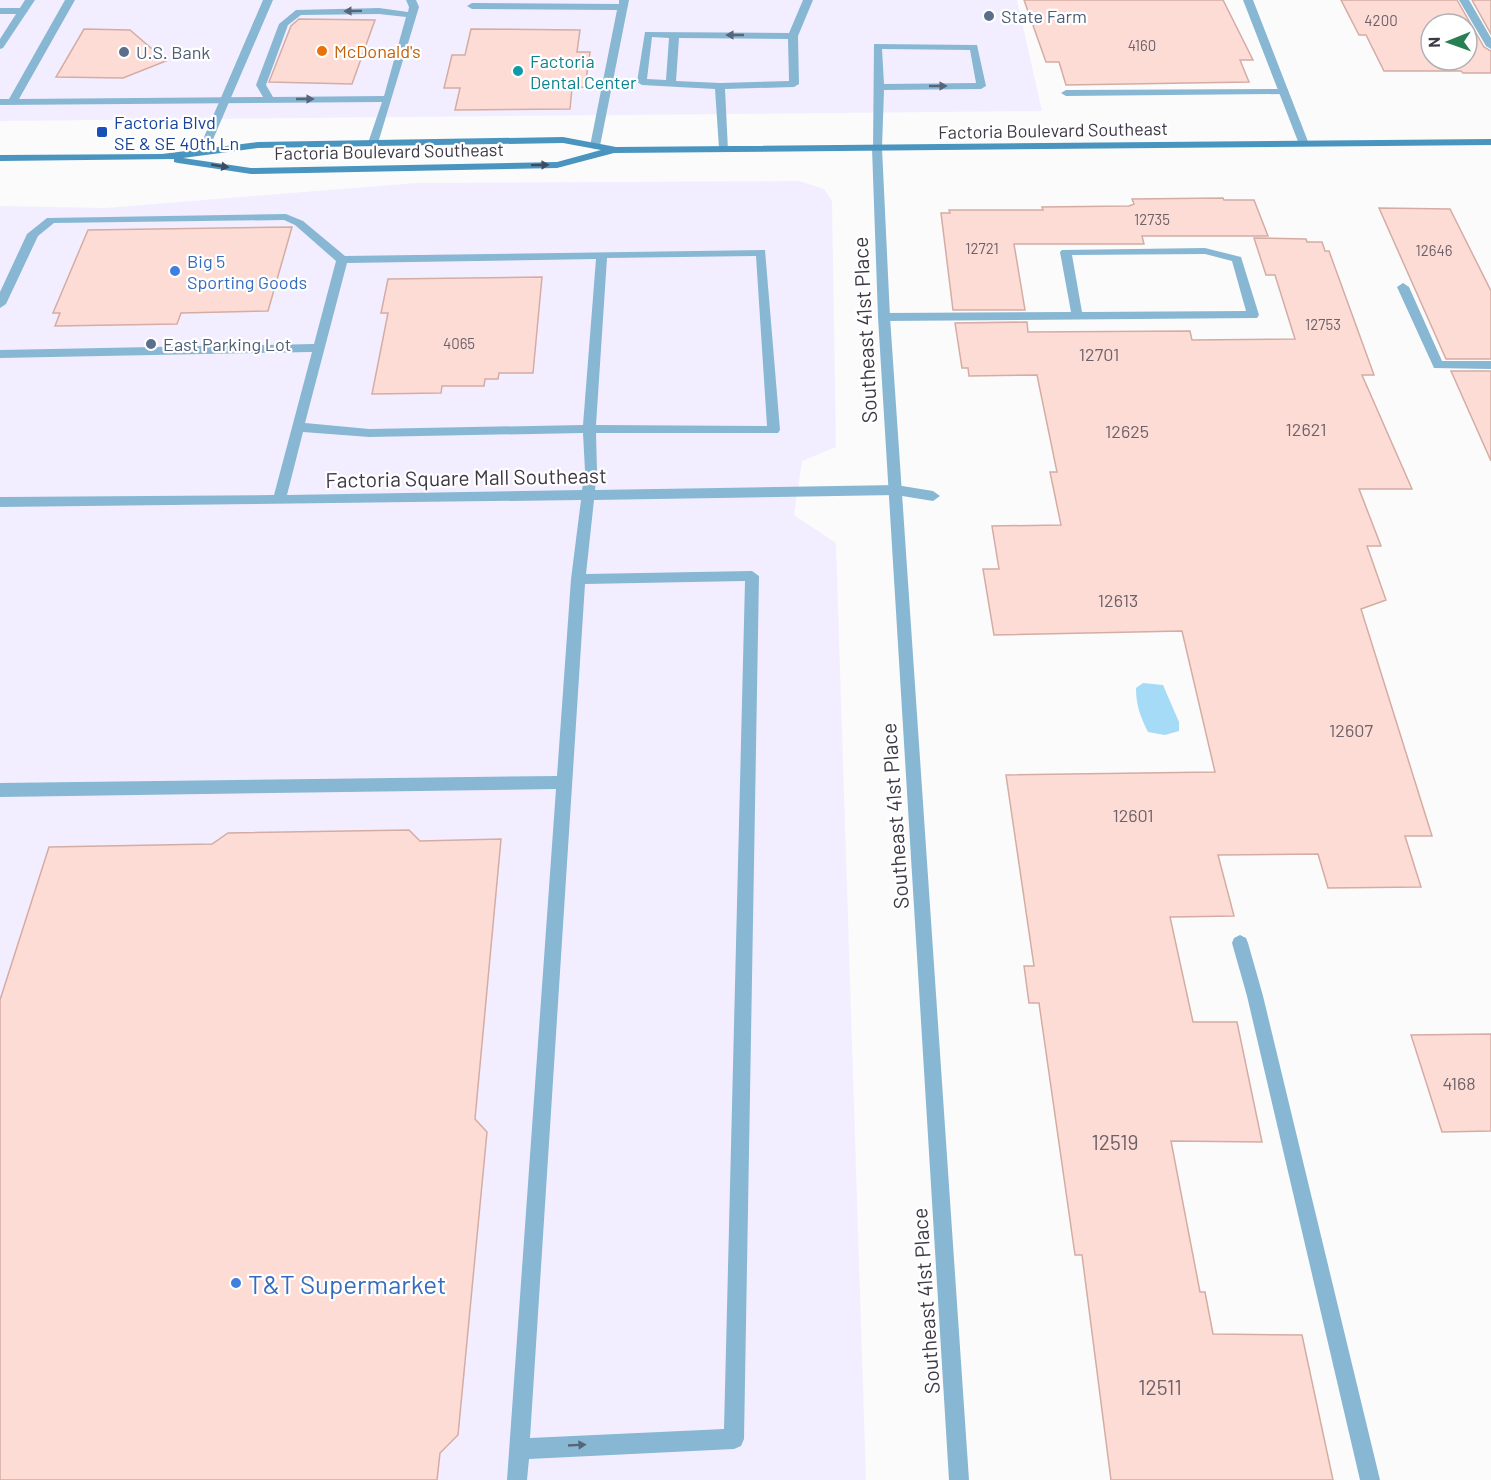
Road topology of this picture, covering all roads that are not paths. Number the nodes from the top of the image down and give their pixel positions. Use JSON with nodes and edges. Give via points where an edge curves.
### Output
{"nodes":[{"id":1,"x":30,"y":0,"type":"edge"},
{"id":2,"x":70,"y":0,"type":"edge"},
{"id":3,"x":268,"y":0,"type":"edge"},
{"id":4,"x":411,"y":0,"type":"edge"},
{"id":5,"x":808,"y":0,"type":"edge"},
{"id":6,"x":1248,"y":0,"type":"edge"},
{"id":7,"x":1464,"y":0,"type":"edge"},
{"id":8,"x":623,"y":3,"type":"edge"},
{"id":9,"x":471,"y":6,"type":"dead end"},
{"id":10,"x":0,"y":11,"type":"edge"},
{"id":11,"x":22,"y":11,"type":"junction"},
{"id":12,"x":411,"y":15,"type":"junction"},
{"id":13,"x":674,"y":34,"type":"junction"},
{"id":14,"x":793,"y":36,"type":"junction"},
{"id":15,"x":1,"y":44,"type":"edge"},
{"id":16,"x":1491,"y":46,"type":"edge"},
{"id":17,"x":671,"y":84,"type":"junction"},
{"id":18,"x":720,"y":86,"type":"junction"},
{"id":19,"x":879,"y":87,"type":"junction"},
{"id":20,"x":1284,"y":91,"type":"junction"},
{"id":21,"x":1066,"y":93,"type":"dead end"},
{"id":22,"x":388,"y":99,"type":"junction"},
{"id":23,"x":225,"y":100,"type":"junction"},
{"id":24,"x":270,"y":100,"type":"junction"},
{"id":25,"x":0,"y":102,"type":"edge"},
{"id":26,"x":12,"y":102,"type":"junction"},
{"id":27,"x":1491,"y":142,"type":"edge"},
{"id":28,"x":373,"y":143,"type":"junction"},
{"id":29,"x":1304,"y":144,"type":"junction"},
{"id":30,"x":596,"y":146,"type":"junction"},
{"id":31,"x":724,"y":148,"type":"junction"},
{"id":32,"x":877,"y":148,"type":"junction"},
{"id":33,"x":616,"y":150,"type":"junction"},
{"id":34,"x":203,"y":151,"type":"junction"},
{"id":35,"x":162,"y":157,"type":"junction"},
{"id":36,"x":0,"y":158,"type":"edge"},
{"id":37,"x":602,"y":254,"type":"junction"},
{"id":38,"x":342,"y":260,"type":"junction"},
{"id":39,"x":1403,"y":287,"type":"dead end"},
{"id":40,"x":0,"y":304,"type":"edge"},
{"id":41,"x":1077,"y":316,"type":"junction"},
{"id":42,"x":884,"y":317,"type":"junction"},
{"id":43,"x":319,"y":348,"type":"junction"},
{"id":44,"x":0,"y":354,"type":"edge"},
{"id":45,"x":1491,"y":365,"type":"edge"},
{"id":46,"x":298,"y":427,"type":"junction"},
{"id":47,"x":589,"y":429,"type":"junction"},
{"id":48,"x":896,"y":490,"type":"junction"},
{"id":49,"x":588,"y":495,"type":"junction"},
{"id":50,"x":933,"y":495,"type":"dead end"},
{"id":51,"x":279,"y":500,"type":"junction"},
{"id":52,"x":1,"y":505,"type":"edge"},
{"id":53,"x":578,"y":579,"type":"junction"},
{"id":54,"x":564,"y":782,"type":"junction"},
{"id":55,"x":0,"y":790,"type":"edge"},
{"id":56,"x":1240,"y":944,"type":"dead end"},
{"id":57,"x":519,"y":1449,"type":"junction"},
{"id":58,"x":517,"y":1480,"type":"edge"},
{"id":59,"x":959,"y":1480,"type":"edge"},
{"id":60,"x":1370,"y":1480,"type":"edge"}],
"edges":[{"from":1,"to":11,"type":"street"},
{"from":2,"to":26,"type":"street"},
{"from":3,"to":23,"type":"street"},
{"from":4,"to":12,"type":"street"},
{"from":5,"to":14,"type":"street"},
{"from":6,"to":20,"type":"street"},
{"from":7,"to":16,"type":"street"},
{"from":8,"to":9,"type":"street"},
{"from":8,"to":30,"type":"street"},
{"from":10,"to":11,"type":"street"},
{"from":11,"to":15,"type":"street"},
{"from":12,"to":22,"type":"street"},
{"from":12,"to":24,"type":"street","one_way":true,"via":[[379,10],[299,12],[284,24],[261,85]]},
{"from":14,"to":13,"type":"street","one_way":true},
{"from":13,"to":17,"type":"street"},
{"from":13,"to":17,"type":"street","via":[[648,34],[642,82]]},
{"from":14,"to":18,"type":"street","via":[[794,84]]},
{"from":17,"to":18,"type":"street"},
{"from":18,"to":31,"type":"street"},
{"from":19,"to":19,"type":"street","name":"Southeast 41st Place","one_way":true,"via":[[981,86],[974,46],[877,46]]},
{"from":19,"to":32,"type":"street","name":"Southeast 41st Place"},
{"from":20,"to":21,"type":"street"},
{"from":20,"to":29,"type":"street"},
{"from":24,"to":22,"type":"street","one_way":true},
{"from":22,"to":28,"type":"street"},
{"from":23,"to":24,"type":"street"},
{"from":23,"to":26,"type":"street"},
{"from":23,"to":34,"type":"street"},
{"from":25,"to":26,"type":"street"},
{"from":27,"to":29,"type":"main road","name":"Factoria Boulevard Southeast"},
{"from":28,"to":30,"type":"main road","name":"Factoria Boulevard Southeast","via":[[563,140]]},
{"from":28,"to":34,"type":"main road","name":"Factoria Boulevard Southeast","via":[[258,145]]},
{"from":29,"to":32,"type":"main road","name":"Factoria Boulevard Southeast"},
{"from":30,"to":33,"type":"main road","name":"Factoria Boulevard Southeast"},
{"from":31,"to":32,"type":"main road","name":"Factoria Boulevard Southeast"},
{"from":31,"to":33,"type":"main road","name":"Factoria Boulevard Southeast"},
{"from":32,"to":42,"type":"street","name":"Southeast 41st Place"},
{"from":35,"to":33,"type":"main road","name":"Factoria Boulevard Southeast","one_way":true,"via":[[251,171],[556,165]]},
{"from":34,"to":35,"type":"main road","name":"Factoria Boulevard Southeast"},
{"from":35,"to":36,"type":"main road","name":"Factoria Boulevard Southeast"},
{"from":37,"to":38,"type":"street"},
{"from":37,"to":47,"type":"street"},
{"from":37,"to":47,"type":"street","via":[[761,252],[774,430]]},
{"from":38,"to":40,"type":"street","via":[[299,223],[286,217],[51,220],[33,234]]},
{"from":38,"to":43,"type":"street"},
{"from":39,"to":45,"type":"street","via":[[1438,365]]},
{"from":41,"to":41,"type":"street","via":[[1101,316],[1253,315],[1237,259],[1205,251],[1066,252]]},
{"from":41,"to":42,"type":"street"},
{"from":42,"to":48,"type":"street","name":"Southeast 41st Place"},
{"from":43,"to":44,"type":"street"},
{"from":43,"to":46,"type":"street"},
{"from":46,"to":47,"type":"street","via":[[369,433]]},
{"from":46,"to":51,"type":"street"},
{"from":47,"to":49,"type":"street"},
{"from":48,"to":49,"type":"street","name":"Factoria Square Mall Southeast"},
{"from":48,"to":50,"type":"street","name":"Factoria Square Mall Southeast"},
{"from":48,"to":59,"type":"street","name":"Southeast 41st Place"},
{"from":49,"to":51,"type":"street","name":"Factoria Square Mall Southeast"},
{"from":49,"to":53,"type":"street"},
{"from":51,"to":52,"type":"street","name":"Factoria Square Mall Southeast"},
{"from":53,"to":54,"type":"street"},
{"from":57,"to":53,"type":"street","one_way":true,"via":[[734,1439],[752,576]]},
{"from":54,"to":55,"type":"street"},
{"from":54,"to":57,"type":"street"},
{"from":56,"to":60,"type":"street"},
{"from":57,"to":58,"type":"street"}]}
